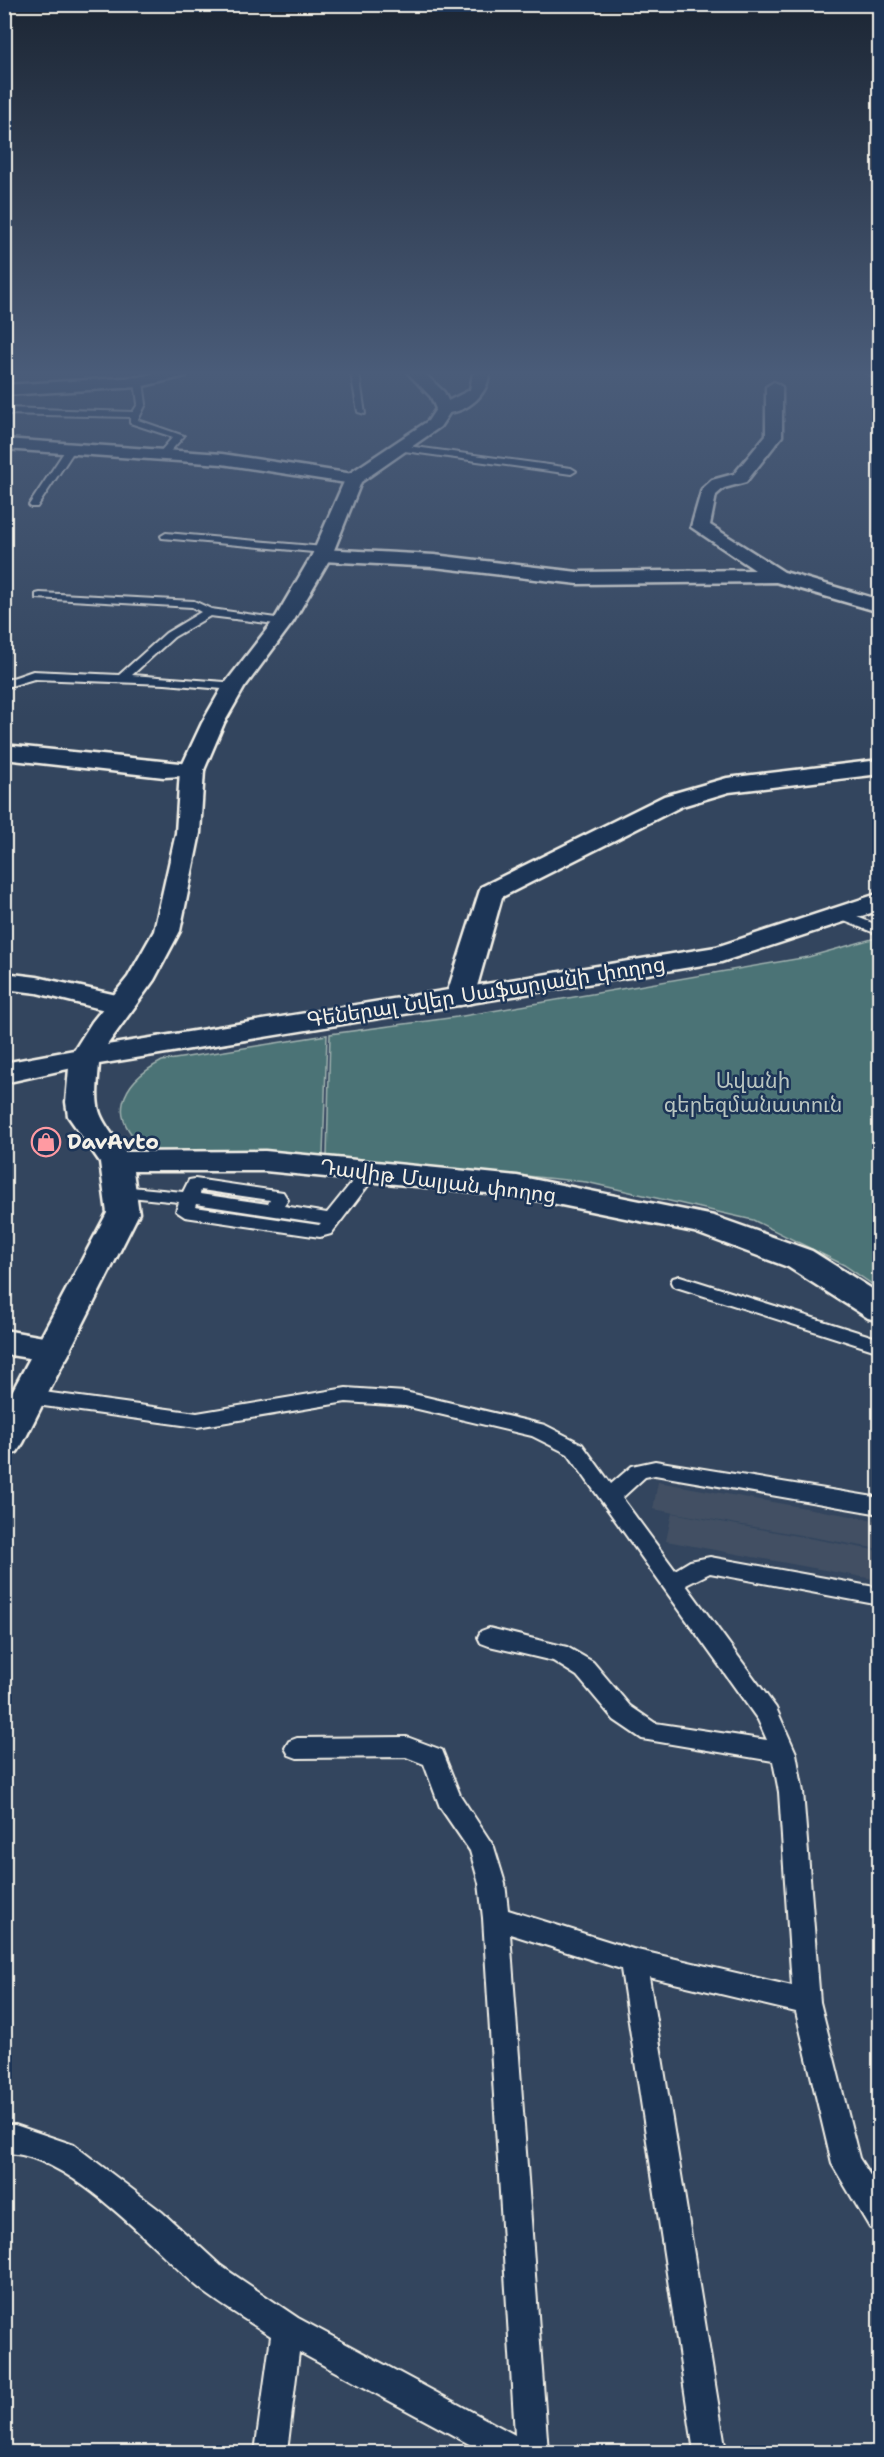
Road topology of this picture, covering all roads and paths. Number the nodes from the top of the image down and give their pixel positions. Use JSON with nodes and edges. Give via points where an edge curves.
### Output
{"nodes":[{"id":1,"x":46,"y":488,"type":"edge"},
{"id":2,"x":349,"y":488,"type":"edge"},
{"id":3,"x":714,"y":488,"type":"edge"},
{"id":4,"x":34,"y":506,"type":"dead end"},
{"id":5,"x":166,"y":536,"type":"dead end"},
{"id":6,"x":323,"y":552,"type":"junction"},
{"id":7,"x":777,"y":576,"type":"junction"},
{"id":8,"x":40,"y":596,"type":"dead end"},
{"id":9,"x":879,"y":606,"type":"edge"},
{"id":10,"x":208,"y":612,"type":"junction"},
{"id":11,"x":283,"y":622,"type":"junction"},
{"id":12,"x":121,"y":679,"type":"junction"},
{"id":13,"x":4,"y":685,"type":"edge"},
{"id":14,"x":234,"y":686,"type":"junction"},
{"id":15,"x":4,"y":752,"type":"edge"},
{"id":16,"x":879,"y":767,"type":"edge"},
{"id":17,"x":192,"y":770,"type":"junction"},
{"id":18,"x":879,"y":901,"type":"edge"},
{"id":19,"x":839,"y":914,"type":"junction"},
{"id":20,"x":879,"y":931,"type":"edge"},
{"id":21,"x":4,"y":981,"type":"edge"},
{"id":22,"x":460,"y":997,"type":"junction"},
{"id":23,"x":121,"y":1005,"type":"junction"},
{"id":24,"x":85,"y":1057,"type":"junction"},
{"id":25,"x":4,"y":1074,"type":"edge"},
{"id":26,"x":370,"y":1172,"type":"junction"},
{"id":27,"x":118,"y":1177,"type":"junction"},
{"id":28,"x":189,"y":1198,"type":"junction"},
{"id":29,"x":333,"y":1219,"type":"junction"},
{"id":30,"x":680,"y":1282,"type":"dead end"},
{"id":31,"x":879,"y":1310,"type":"edge"},
{"id":32,"x":4,"y":1342,"type":"edge"},
{"id":33,"x":879,"y":1346,"type":"edge"},
{"id":34,"x":53,"y":1350,"type":"junction"},
{"id":35,"x":29,"y":1397,"type":"junction"},
{"id":36,"x":4,"y":1443,"type":"edge"},
{"id":37,"x":610,"y":1497,"type":"junction"},
{"id":38,"x":879,"y":1506,"type":"edge"},
{"id":39,"x":672,"y":1582,"type":"junction"},
{"id":40,"x":879,"y":1597,"type":"edge"},
{"id":41,"x":489,"y":1637,"type":"dead end"},
{"id":42,"x":297,"y":1748,"type":"dead end"},
{"id":43,"x":784,"y":1753,"type":"junction"},
{"id":44,"x":496,"y":1918,"type":"junction"},
{"id":45,"x":633,"y":1961,"type":"junction"},
{"id":46,"x":807,"y":2002,"type":"junction"},
{"id":47,"x":4,"y":2139,"type":"edge"},
{"id":48,"x":879,"y":2218,"type":"edge"},
{"id":49,"x":287,"y":2329,"type":"junction"},
{"id":50,"x":271,"y":2452,"type":"edge"},
{"id":51,"x":515,"y":2452,"type":"edge"},
{"id":52,"x":532,"y":2452,"type":"edge"},
{"id":53,"x":710,"y":2452,"type":"edge"}],
"edges":[{"from":1,"to":4,"type":"lane"},
{"from":2,"to":6,"type":"street"},
{"from":3,"to":7,"type":"street","via":[[708,493],[700,527]]},
{"from":5,"to":6,"type":"lane"},
{"from":6,"to":7,"type":"street","via":[[578,578]]},
{"from":6,"to":11,"type":"street"},
{"from":7,"to":9,"type":"street"},
{"from":8,"to":10,"type":"lane","via":[[194,604]]},
{"from":10,"to":11,"type":"lane"},
{"from":10,"to":12,"type":"lane","via":[[170,635]]},
{"from":11,"to":14,"type":"street"},
{"from":12,"to":13,"type":"lane","via":[[33,675]]},
{"from":12,"to":14,"type":"lane"},
{"from":14,"to":17,"type":"street"},
{"from":15,"to":17,"type":"street"},
{"from":16,"to":22,"type":"street","via":[[727,785],[673,801],[490,894]]},
{"from":17,"to":23,"type":"street","via":[[188,833],[167,931]]},
{"from":18,"to":19,"type":"street","name":"Գեներալ Նվեր Սաֆարյանի փողոց"},
{"from":19,"to":20,"type":"lane"},
{"from":19,"to":22,"type":"street","name":"Գեներալ Նվեր Սաֆարյանի փողոց","via":[[721,954]]},
{"from":21,"to":23,"type":"street"},
{"from":22,"to":24,"type":"street","name":"Գեներալ Նվեր Սաֆարյանի փողոց"},
{"from":23,"to":24,"type":"street"},
{"from":24,"to":25,"type":"street","name":"Գեներալ Նվեր Սաֆարյանի փողոց"},
{"from":24,"to":27,"type":"street","via":[[83,1116]]},
{"from":26,"to":27,"type":"street","name":"Դավիթ Մալյան փողոց","via":[[265,1161]]},
{"from":26,"to":29,"type":"lane"},
{"from":26,"to":31,"type":"street","name":"Դավիթ Մալյան փողոց","via":[[517,1186],[702,1223],[800,1259]]},
{"from":27,"to":28,"type":"lane"},
{"from":27,"to":34,"type":"street","via":[[123,1213]]},
{"from":28,"to":29,"type":"lane"},
{"from":28,"to":29,"type":"lane","via":[[185,1211],[320,1231]]},
{"from":30,"to":33,"type":"lane"},
{"from":32,"to":34,"type":"street"},
{"from":34,"to":35,"type":"street"},
{"from":35,"to":36,"type":"street"},
{"from":35,"to":37,"type":"lane","via":[[197,1420],[346,1395],[405,1399],[538,1430],[575,1449]]},
{"from":37,"to":38,"type":"lane","via":[[639,1471],[655,1468]]},
{"from":37,"to":39,"type":"lane"},
{"from":39,"to":40,"type":"lane","via":[[710,1564]]},
{"from":39,"to":43,"type":"lane","via":[[768,1715]]},
{"from":41,"to":43,"type":"lane","via":[[559,1653],[585,1669],[622,1713],[650,1732]]},
{"from":42,"to":44,"type":"lane","via":[[408,1747],[434,1757],[449,1800],[481,1847],[492,1883]]},
{"from":43,"to":46,"type":"lane","via":[[791,1792]]},
{"from":44,"to":45,"type":"lane"},
{"from":44,"to":52,"type":"lane"},
{"from":45,"to":46,"type":"lane"},
{"from":45,"to":53,"type":"lane"},
{"from":46,"to":48,"type":"lane","via":[[846,2164]]},
{"from":47,"to":49,"type":"lane","via":[[64,2155],[152,2222],[210,2277]]},
{"from":49,"to":50,"type":"lane"},
{"from":49,"to":51,"type":"lane"}]}
